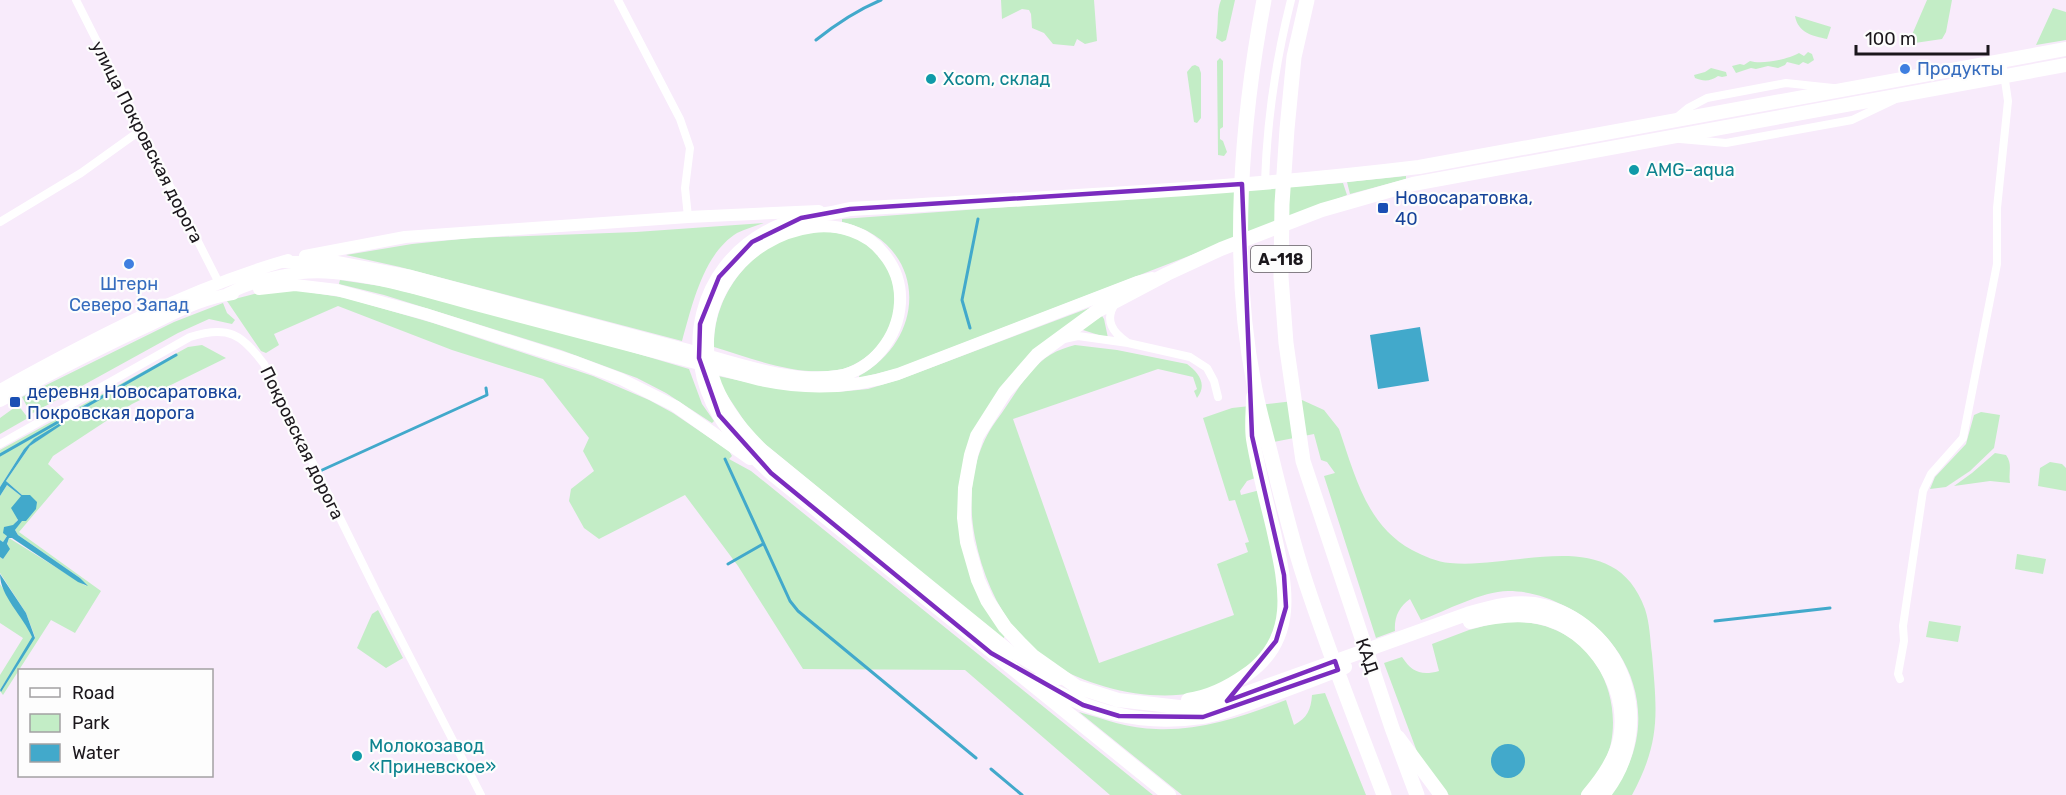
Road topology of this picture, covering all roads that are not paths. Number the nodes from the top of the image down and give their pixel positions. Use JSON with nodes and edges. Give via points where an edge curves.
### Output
{"nodes":[{"id":1,"x":75,"y":0,"type":"edge"},
{"id":2,"x":618,"y":0,"type":"edge"},
{"id":3,"x":1264,"y":0,"type":"edge"},
{"id":4,"x":1290,"y":0,"type":"edge"},
{"id":5,"x":1307,"y":0,"type":"edge"},
{"id":6,"x":2066,"y":49,"type":"edge"},
{"id":7,"x":2002,"y":60,"type":"junction"},
{"id":8,"x":2066,"y":65,"type":"edge"},
{"id":9,"x":2006,"y":76,"type":"junction"},
{"id":10,"x":141,"y":130,"type":"junction"},
{"id":11,"x":1265,"y":182,"type":"junction"},
{"id":12,"x":850,"y":209,"type":"junction"},
{"id":13,"x":688,"y":217,"type":"junction"},
{"id":14,"x":0,"y":222,"type":"edge"},
{"id":15,"x":282,"y":262,"type":"junction"},
{"id":16,"x":1167,"y":274,"type":"junction"},
{"id":17,"x":219,"y":283,"type":"junction"},
{"id":18,"x":227,"y":294,"type":"junction"},
{"id":19,"x":1120,"y":299,"type":"junction"},
{"id":20,"x":1052,"y":343,"type":"junction"},
{"id":21,"x":1128,"y":343,"type":"junction"},
{"id":22,"x":651,"y":346,"type":"junction"},
{"id":23,"x":761,"y":374,"type":"junction"},
{"id":24,"x":1254,"y":383,"type":"junction"},
{"id":25,"x":0,"y":390,"type":"edge"},
{"id":26,"x":1218,"y":397,"type":"dead end"},
{"id":27,"x":0,"y":401,"type":"edge"},
{"id":28,"x":0,"y":444,"type":"edge"},
{"id":29,"x":771,"y":473,"type":"junction"},
{"id":30,"x":1468,"y":618,"type":"junction"},
{"id":31,"x":991,"y":653,"type":"junction"},
{"id":32,"x":1900,"y":679,"type":"dead end"},
{"id":33,"x":1077,"y":687,"type":"junction"},
{"id":34,"x":1159,"y":704,"type":"junction"},
{"id":35,"x":1229,"y":705,"type":"junction"},
{"id":36,"x":1392,"y":728,"type":"junction"},
{"id":37,"x":481,"y":795,"type":"edge"},
{"id":38,"x":1169,"y":795,"type":"edge"},
{"id":39,"x":1384,"y":795,"type":"edge"},
{"id":40,"x":1417,"y":795,"type":"edge"},
{"id":41,"x":1442,"y":795,"type":"edge"},
{"id":42,"x":1588,"y":795,"type":"edge"},
{"id":43,"x":1603,"y":795,"type":"edge"}],
"edges":[{"from":1,"to":10,"type":"street","name":"улица Покровская дорога"},
{"from":2,"to":13,"type":"street","via":[[680,119],[690,148],[685,188]]},
{"from":3,"to":24,"type":"highway","number":"А-118","via":[[1254,53],[1241,213],[1244,308]]},
{"from":4,"to":11,"type":"street","via":[[1274,88]]},
{"from":5,"to":36,"type":"highway","name":"КАД","number":"А-118","via":[[1294,57],[1282,204],[1281,277],[1286,343],[1302,461]]},
{"from":6,"to":7,"type":"main road"},
{"from":7,"to":9,"type":"street"},
{"from":7,"to":11,"type":"main road","via":[[1419,167]]},
{"from":8,"to":9,"type":"main road"},
{"from":9,"to":16,"type":"main road","via":[[1413,184],[1322,210]]},
{"from":9,"to":32,"type":"street","via":[[2008,101],[1996,208],[1997,264],[1963,438],[1931,474],[1923,491],[1903,626]]},
{"from":10,"to":14,"type":"street","via":[[81,173]]},
{"from":10,"to":17,"type":"street","name":"улица Покровская дорога"},
{"from":11,"to":12,"type":"main road"},
{"from":12,"to":13,"type":"main road"},
{"from":12,"to":29,"type":"main road","via":[[792,221],[752,242],[719,277],[702,316],[699,358],[712,401],[728,428]]},
{"from":13,"to":15,"type":"main road","via":[[405,237]]},
{"from":15,"to":17,"type":"main road"},
{"from":15,"to":22,"type":"main road","via":[[320,261],[385,270]]},
{"from":16,"to":19,"type":"main road"},
{"from":16,"to":23,"type":"main road","via":[[880,380],[850,386],[793,386]]},
{"from":17,"to":25,"type":"main road","via":[[169,303]]},
{"from":18,"to":22,"type":"main road","via":[[281,276],[333,273],[382,281]]},
{"from":18,"to":27,"type":"main road","via":[[135,332]]},
{"from":18,"to":29,"type":"main road","via":[[295,285],[337,290],[548,352],[660,398]]},
{"from":19,"to":20,"type":"main road"},
{"from":19,"to":21,"type":"street","via":[[1111,311],[1111,327]]},
{"from":20,"to":21,"type":"street","via":[[1078,336]]},
{"from":20,"to":33,"type":"main road","via":[[1021,372],[977,436],[967,477],[964,519],[974,570],[1005,627],[1033,656]]},
{"from":21,"to":26,"type":"street","via":[[1200,362],[1214,381]]},
{"from":22,"to":23,"type":"main road"},
{"from":23,"to":33,"type":"main road","via":[[838,376],[864,366],[882,349],[897,321],[900,294],[891,263],[874,243],[848,230],[818,226],[781,234],[751,253],[724,284],[713,308],[708,329],[709,359],[717,388],[735,420],[764,451],[1010,651]]},
{"from":24,"to":34,"type":"main road","via":[[1252,436],[1286,592],[1283,621],[1276,641],[1254,670],[1232,686],[1195,699]]},
{"from":24,"to":39,"type":"highway","name":"КАД","number":"А-118","via":[[1304,578]]},
{"from":28,"to":37,"type":"street","name":"Покровская дорога","via":[[190,337],[220,330],[246,341],[264,364]]},
{"from":29,"to":31,"type":"main road"},
{"from":30,"to":35,"type":"main road"},
{"from":30,"to":42,"type":"main road","via":[[1517,614],[1541,617],[1580,636],[1601,660],[1615,684],[1620,733],[1611,762]]},
{"from":30,"to":43,"type":"main road","via":[[1495,606],[1543,605],[1585,625],[1610,654],[1627,689],[1631,708],[1627,749],[1619,771]]},
{"from":31,"to":35,"type":"main road","via":[[1083,705],[1119,716],[1166,720],[1203,717]]},
{"from":31,"to":38,"type":"main road"},
{"from":33,"to":34,"type":"main road","via":[[1118,700]]},
{"from":34,"to":35,"type":"main road","via":[[1188,708]]},
{"from":36,"to":40,"type":"highway","name":"КАД","number":"А-118"},
{"from":36,"to":41,"type":"main road"}]}
